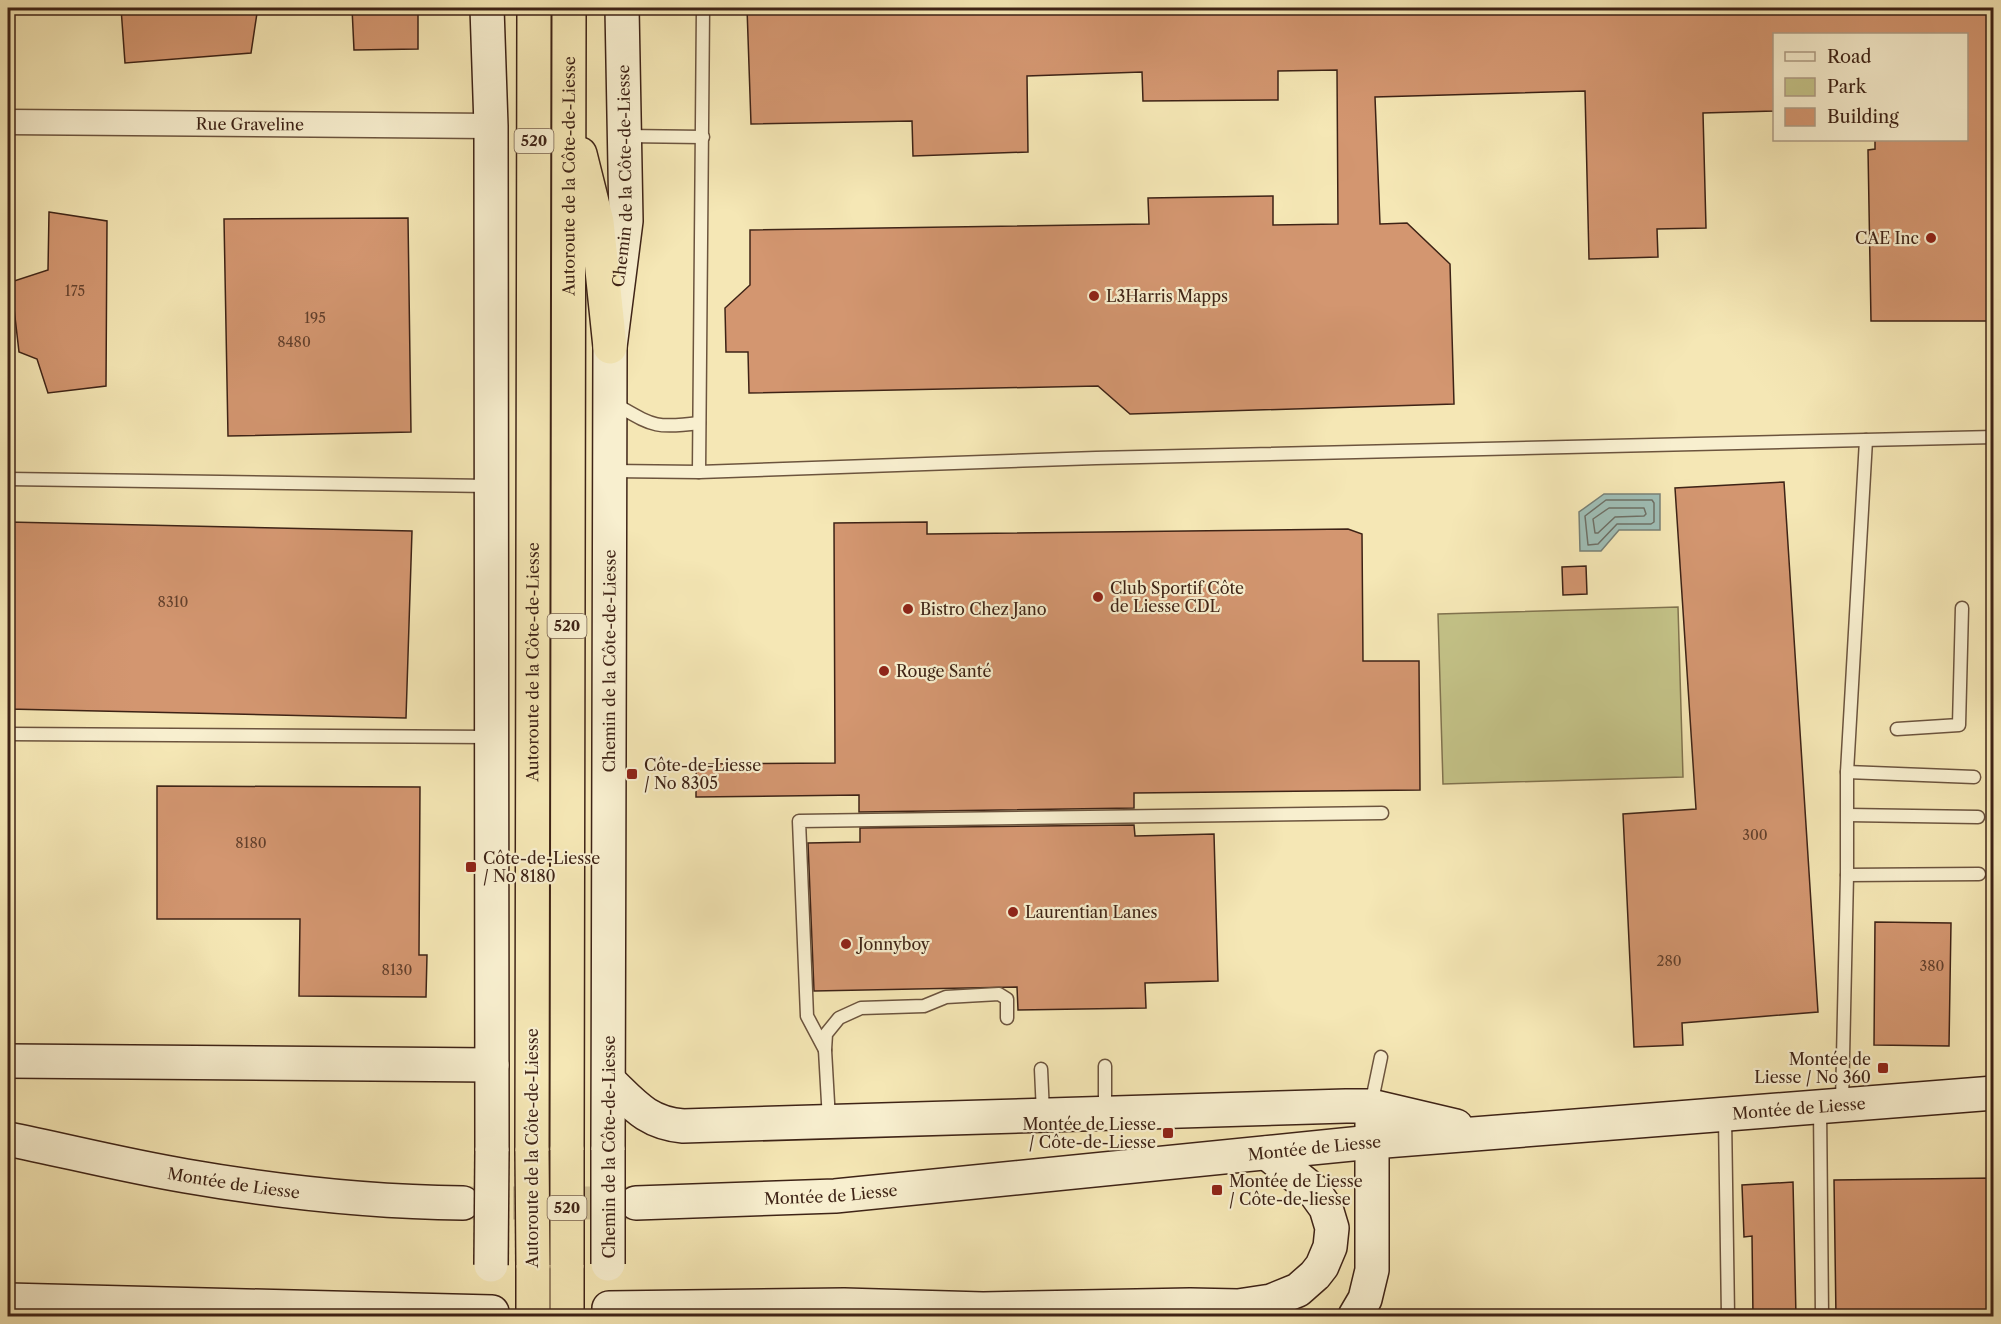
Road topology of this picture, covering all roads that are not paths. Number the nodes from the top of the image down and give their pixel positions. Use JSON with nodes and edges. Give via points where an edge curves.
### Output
{"nodes":[{"id":1,"x":487,"y":8,"type":"edge"},
{"id":2,"x":534,"y":8,"type":"edge"},
{"id":3,"x":568,"y":8,"type":"edge"},
{"id":4,"x":622,"y":8,"type":"edge"},
{"id":5,"x":703,"y":8,"type":"edge"},
{"id":6,"x":568,"y":103,"type":"junction"},
{"id":7,"x":8,"y":122,"type":"edge"},
{"id":8,"x":491,"y":126,"type":"junction"},
{"id":9,"x":624,"y":136,"type":"junction"},
{"id":10,"x":703,"y":137,"type":"junction"},
{"id":11,"x":610,"y":347,"type":"junction"},
{"id":12,"x":610,"y":402,"type":"junction"},
{"id":13,"x":699,"y":423,"type":"junction"},
{"id":14,"x":1994,"y":437,"type":"edge"},
{"id":15,"x":1866,"y":440,"type":"junction"},
{"id":16,"x":610,"y":471,"type":"junction"},
{"id":17,"x":699,"y":472,"type":"junction"},
{"id":18,"x":8,"y":479,"type":"edge"},
{"id":19,"x":491,"y":486,"type":"junction"},
{"id":20,"x":1962,"y":608,"type":"dead end"},
{"id":21,"x":1897,"y":729,"type":"dead end"},
{"id":22,"x":8,"y":734,"type":"edge"},
{"id":23,"x":492,"y":737,"type":"junction"},
{"id":24,"x":1847,"y":772,"type":"junction"},
{"id":25,"x":1974,"y":777,"type":"dead end"},
{"id":26,"x":1382,"y":813,"type":"dead end"},
{"id":27,"x":1848,"y":815,"type":"junction"},
{"id":28,"x":1978,"y":817,"type":"dead end"},
{"id":29,"x":1978,"y":874,"type":"dead end"},
{"id":30,"x":1847,"y":875,"type":"junction"},
{"id":31,"x":1007,"y":1018,"type":"dead end"},
{"id":32,"x":825,"y":1050,"type":"junction"},
{"id":33,"x":1381,"y":1057,"type":"dead end"},
{"id":34,"x":8,"y":1061,"type":"edge"},
{"id":35,"x":492,"y":1065,"type":"junction"},
{"id":36,"x":1105,"y":1066,"type":"dead end"},
{"id":37,"x":1041,"y":1069,"type":"dead end"},
{"id":38,"x":609,"y":1081,"type":"junction"},
{"id":39,"x":1994,"y":1093,"type":"edge"},
{"id":40,"x":1831,"y":1105,"type":"junction"},
{"id":41,"x":1371,"y":1106,"type":"junction"},
{"id":42,"x":1105,"y":1112,"type":"junction"},
{"id":43,"x":1043,"y":1114,"type":"junction"},
{"id":44,"x":1725,"y":1115,"type":"junction"},
{"id":45,"x":829,"y":1121,"type":"junction"},
{"id":46,"x":1489,"y":1133,"type":"junction"},
{"id":47,"x":8,"y":1139,"type":"edge"},
{"id":48,"x":1372,"y":1142,"type":"junction"},
{"id":49,"x":1267,"y":1154,"type":"junction"},
{"id":50,"x":463,"y":1203,"type":"tunnel mouth"},
{"id":51,"x":636,"y":1203,"type":"tunnel mouth"},
{"id":52,"x":8,"y":1300,"type":"edge"},
{"id":53,"x":983,"y":1309,"type":"junction"},
{"id":54,"x":262,"y":1311,"type":"edge"},
{"id":55,"x":609,"y":1312,"type":"edge"},
{"id":56,"x":492,"y":1314,"type":"edge"},
{"id":57,"x":533,"y":1317,"type":"edge"},
{"id":58,"x":567,"y":1317,"type":"edge"},
{"id":59,"x":1036,"y":1317,"type":"edge"},
{"id":60,"x":1355,"y":1317,"type":"edge"},
{"id":61,"x":1728,"y":1317,"type":"edge"},
{"id":62,"x":1822,"y":1317,"type":"edge"}],
"edges":[{"from":1,"to":8,"type":"street"},
{"from":2,"to":57,"type":"highway","name":"Autoroute de la Côte-de-Liesse","number":"520","bridge":true},
{"from":3,"to":6,"type":"highway","name":"Autoroute de la Côte-de-Liesse","number":"520"},
{"from":4,"to":9,"type":"street","name":"Chemin de la Côte-de-Liesse"},
{"from":5,"to":10,"type":"lane"},
{"from":6,"to":11,"type":"highway","via":[[597,222]]},
{"from":6,"to":58,"type":"highway","name":"Autoroute de la Côte-de-Liesse","number":"520","bridge":true},
{"from":7,"to":8,"type":"street","name":"Rue Graveline"},
{"from":8,"to":19,"type":"street"},
{"from":9,"to":10,"type":"lane"},
{"from":9,"to":11,"type":"street","name":"Chemin de la Côte-de-Liesse","via":[[626,221]]},
{"from":10,"to":13,"type":"lane"},
{"from":11,"to":12,"type":"street","name":"Chemin de la Côte-de-Liesse"},
{"from":12,"to":13,"type":"lane","via":[[658,426]]},
{"from":12,"to":16,"type":"street","name":"Chemin de la Côte-de-Liesse"},
{"from":13,"to":17,"type":"lane"},
{"from":14,"to":15,"type":"lane"},
{"from":15,"to":17,"type":"lane"},
{"from":15,"to":24,"type":"lane"},
{"from":16,"to":17,"type":"lane"},
{"from":16,"to":38,"type":"street","name":"Chemin de la Côte-de-Liesse"},
{"from":18,"to":19,"type":"lane"},
{"from":19,"to":23,"type":"street"},
{"from":20,"to":21,"type":"lane","via":[[1959,725]]},
{"from":22,"to":23,"type":"lane"},
{"from":23,"to":35,"type":"street"},
{"from":24,"to":25,"type":"lane"},
{"from":24,"to":27,"type":"lane"},
{"from":26,"to":32,"type":"lane","via":[[799,821],[807,1016]]},
{"from":27,"to":28,"type":"lane"},
{"from":27,"to":30,"type":"lane"},
{"from":29,"to":30,"type":"lane"},
{"from":30,"to":40,"type":"lane"},
{"from":31,"to":32,"type":"lane","via":[[1007,999],[999,994],[946,997],[924,1006],[861,1008],[839,1018],[826,1034]]},
{"from":32,"to":45,"type":"lane"},
{"from":33,"to":41,"type":"lane"},
{"from":34,"to":35,"type":"street"},
{"from":35,"to":56,"type":"street","bridge":true},
{"from":36,"to":42,"type":"lane"},
{"from":37,"to":43,"type":"lane"},
{"from":38,"to":45,"type":"street","via":[[642,1112],[664,1124]]},
{"from":38,"to":55,"type":"street","name":"Chemin de la Côte-de-Liesse","bridge":true},
{"from":39,"to":40,"type":"street","name":"Montée de Liesse"},
{"from":40,"to":44,"type":"street","name":"Montée de Liesse"},
{"from":40,"to":62,"type":"lane"},
{"from":41,"to":42,"type":"street"},
{"from":41,"to":46,"type":"street"},
{"from":41,"to":48,"type":"street"},
{"from":42,"to":43,"type":"street"},
{"from":43,"to":45,"type":"street"},
{"from":44,"to":46,"type":"street","name":"Montée de Liesse"},
{"from":44,"to":61,"type":"lane"},
{"from":46,"to":48,"type":"street","name":"Montée de Liesse"},
{"from":47,"to":50,"type":"street","name":"Montée de Liesse","via":[[264,1189],[363,1199]]},
{"from":48,"to":49,"type":"street","name":"Montée de Liesse"},
{"from":48,"to":60,"type":"street","via":[[1372,1270],[1365,1299]]},
{"from":49,"to":51,"type":"street","name":"Montée de Liesse","via":[[835,1196]]},
{"from":49,"to":53,"type":"street","via":[[1313,1190],[1330,1217],[1327,1257],[1298,1290],[1271,1301],[1238,1306]]},
{"from":52,"to":54,"type":"street"},
{"from":53,"to":55,"type":"street","via":[[844,1305]]},
{"from":53,"to":59,"type":"street"},
{"from":54,"to":56,"type":"street"}]}
